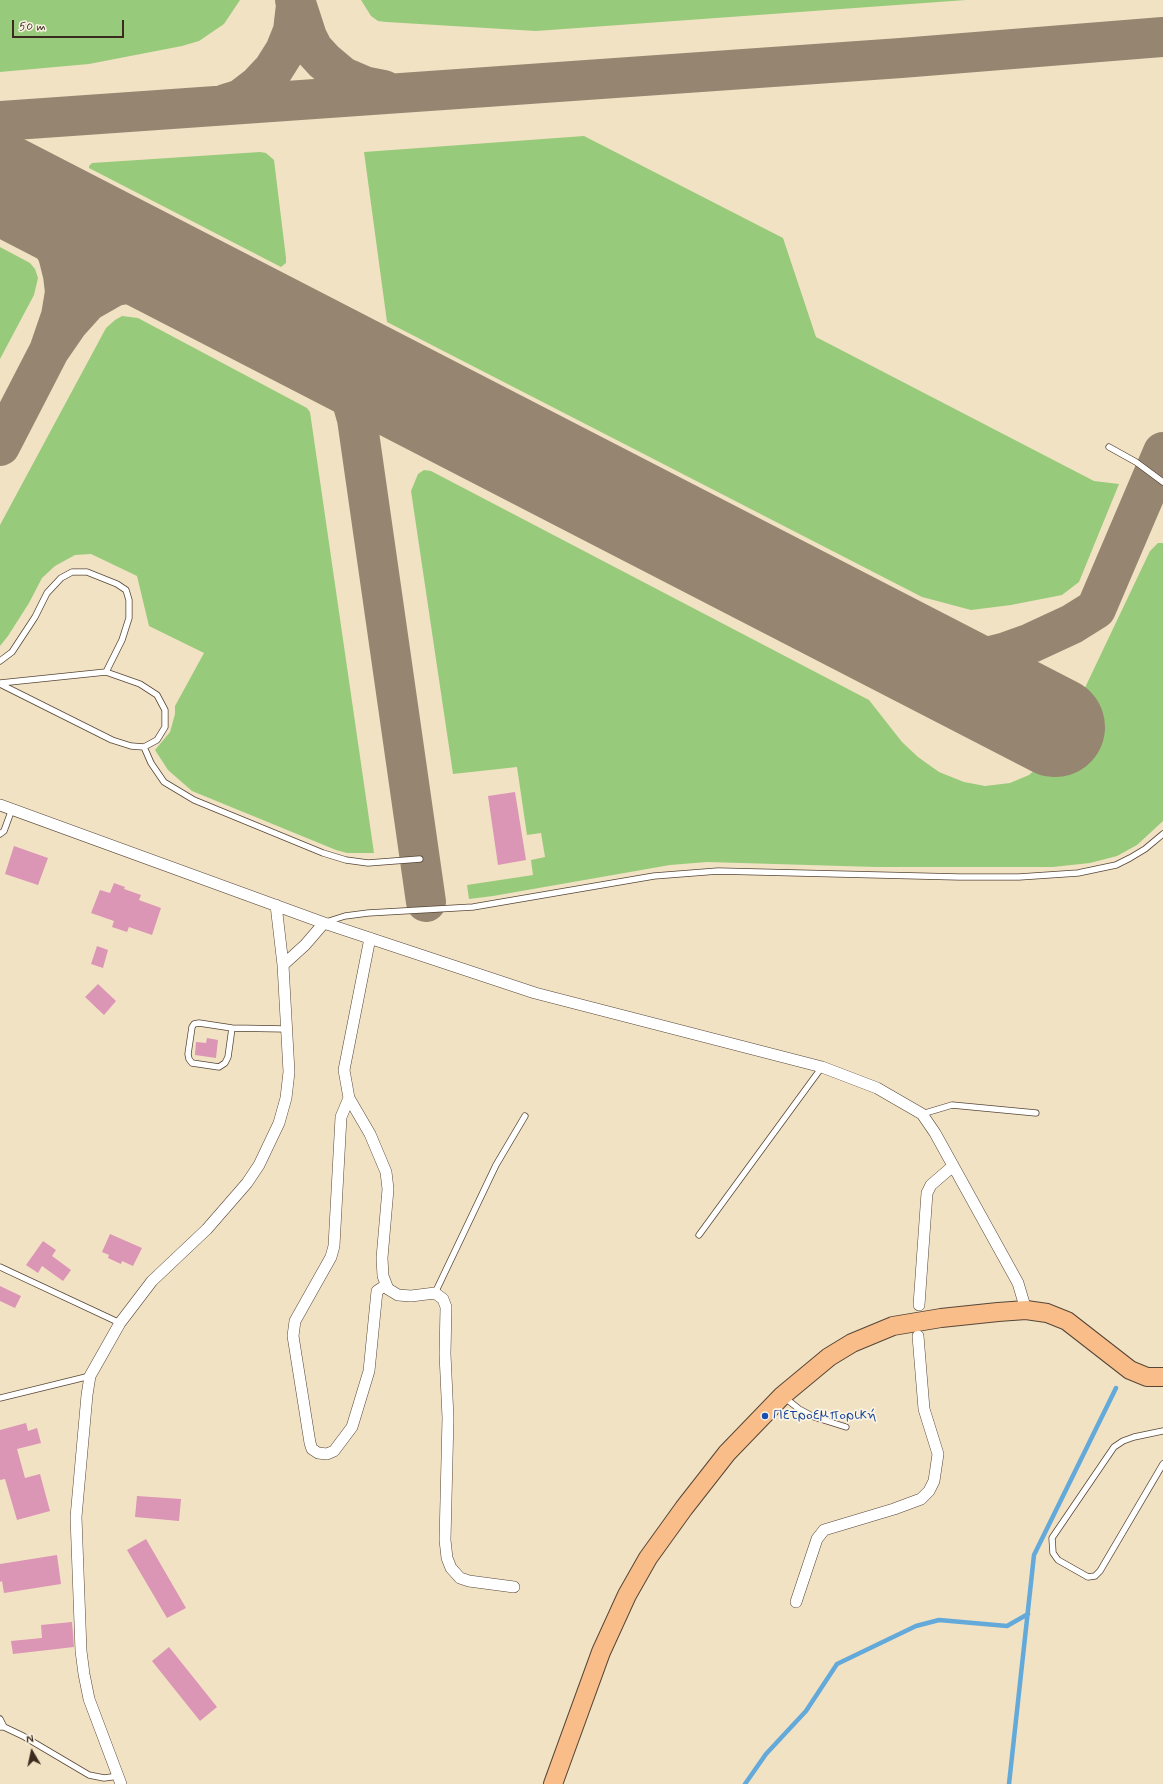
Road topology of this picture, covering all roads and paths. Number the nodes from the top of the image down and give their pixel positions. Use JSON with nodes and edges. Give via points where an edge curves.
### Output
{"nodes":[{"id":1,"x":1109,"y":447,"type":"dead end"},
{"id":2,"x":1163,"y":482,"type":"edge"},
{"id":3,"x":0,"y":661,"type":"edge"},
{"id":4,"x":106,"y":672,"type":"junction"},
{"id":5,"x":0,"y":684,"type":"edge"},
{"id":6,"x":144,"y":747,"type":"junction"},
{"id":7,"x":0,"y":805,"type":"edge"},
{"id":8,"x":12,"y":809,"type":"junction"},
{"id":9,"x":0,"y":834,"type":"edge"},
{"id":10,"x":1163,"y":834,"type":"edge"},
{"id":11,"x":420,"y":859,"type":"dead end"},
{"id":12,"x":276,"y":905,"type":"junction"},
{"id":13,"x":324,"y":923,"type":"junction"},
{"id":14,"x":370,"y":938,"type":"junction"},
{"id":15,"x":283,"y":965,"type":"junction"},
{"id":16,"x":232,"y":1028,"type":"junction"},
{"id":17,"x":286,"y":1029,"type":"junction"},
{"id":18,"x":822,"y":1068,"type":"junction"},
{"id":19,"x":350,"y":1098,"type":"junction"},
{"id":20,"x":1036,"y":1112,"type":"dead end"},
{"id":21,"x":922,"y":1114,"type":"junction"},
{"id":22,"x":525,"y":1116,"type":"dead end"},
{"id":23,"x":953,"y":1166,"type":"junction"},
{"id":24,"x":699,"y":1235,"type":"dead end"},
{"id":25,"x":0,"y":1267,"type":"edge"},
{"id":26,"x":386,"y":1285,"type":"junction"},
{"id":27,"x":434,"y":1293,"type":"junction"},
{"id":28,"x":919,"y":1305,"type":"dead end"},
{"id":29,"x":1026,"y":1310,"type":"junction"},
{"id":30,"x":120,"y":1323,"type":"junction"},
{"id":31,"x":918,"y":1336,"type":"dead end"},
{"id":32,"x":90,"y":1376,"type":"junction"},
{"id":33,"x":1163,"y":1377,"type":"edge"},
{"id":34,"x":782,"y":1396,"type":"junction"},
{"id":35,"x":0,"y":1398,"type":"edge"},
{"id":36,"x":846,"y":1427,"type":"dead end"},
{"id":37,"x":1163,"y":1431,"type":"edge"},
{"id":38,"x":1163,"y":1464,"type":"edge"},
{"id":39,"x":514,"y":1588,"type":"dead end"},
{"id":40,"x":796,"y":1602,"type":"dead end"},
{"id":41,"x":0,"y":1719,"type":"edge"},
{"id":42,"x":2,"y":1727,"type":"edge"},
{"id":43,"x":120,"y":1780,"type":"edge"},
{"id":44,"x":553,"y":1784,"type":"edge"}],
"edges":[{"from":1,"to":2,"type":"lane","via":[[1136,462]]},
{"from":3,"to":4,"type":"lane","via":[[12,652],[36,617],[47,593],[61,578],[72,572],[87,572],[117,584],[126,590],[129,600],[129,618]]},
{"from":4,"to":5,"type":"lane"},
{"from":4,"to":6,"type":"lane","via":[[140,684],[157,695],[165,710],[165,727],[157,740]]},
{"from":5,"to":6,"type":"lane","via":[[112,740]]},
{"from":6,"to":11,"type":"lane","via":[[164,782],[194,800],[323,854],[368,863]]},
{"from":7,"to":8,"type":"street"},
{"from":8,"to":9,"type":"lane","via":[[4,831]]},
{"from":8,"to":12,"type":"street"},
{"from":10,"to":13,"type":"lane","via":[[1145,849],[1116,865],[1078,873],[1019,877],[959,877],[718,871],[654,876],[473,907],[344,916]]},
{"from":12,"to":13,"type":"street"},
{"from":12,"to":15,"type":"street"},
{"from":13,"to":14,"type":"street"},
{"from":13,"to":15,"type":"street"},
{"from":14,"to":18,"type":"street","via":[[543,995]]},
{"from":14,"to":19,"type":"street","via":[[344,1070]]},
{"from":15,"to":17,"type":"street"},
{"from":16,"to":16,"type":"lane","via":[[225,1063],[219,1066],[192,1063],[189,1060],[194,1024]]},
{"from":16,"to":17,"type":"lane"},
{"from":17,"to":30,"type":"street","via":[[289,1072],[286,1098],[279,1123],[259,1165],[232,1202],[152,1281]]},
{"from":18,"to":21,"type":"street","via":[[877,1088]]},
{"from":18,"to":24,"type":"lane"},
{"from":19,"to":26,"type":"street","via":[[370,1134],[386,1172],[388,1189],[382,1258]]},
{"from":19,"to":26,"type":"street","via":[[341,1117],[334,1246],[331,1257],[295,1321],[293,1336],[310,1443],[312,1450],[318,1453],[327,1454],[334,1451],[352,1427],[370,1371],[377,1291]]},
{"from":20,"to":21,"type":"lane","via":[[952,1105]]},
{"from":21,"to":23,"type":"street"},
{"from":22,"to":27,"type":"lane","via":[[496,1165]]},
{"from":23,"to":28,"type":"street","via":[[931,1185],[927,1194]]},
{"from":23,"to":29,"type":"street","via":[[1018,1283]]},
{"from":25,"to":30,"type":"lane"},
{"from":26,"to":27,"type":"street","via":[[398,1295]]},
{"from":27,"to":39,"type":"street","via":[[443,1299],[446,1307],[446,1558],[460,1578]]},
{"from":29,"to":33,"type":"main road","via":[[1046,1313],[1067,1321],[1130,1370],[1147,1377]]},
{"from":29,"to":34,"type":"main road","via":[[941,1318],[882,1330],[840,1350]]},
{"from":30,"to":32,"type":"street"},
{"from":31,"to":40,"type":"street","via":[[924,1409],[938,1454],[934,1481],[922,1499],[894,1510],[824,1530],[817,1538]]},
{"from":32,"to":35,"type":"lane"},
{"from":32,"to":43,"type":"street","via":[[76,1517],[81,1651],[89,1699]]},
{"from":34,"to":36,"type":"lane","via":[[814,1417]]},
{"from":34,"to":44,"type":"main road","via":[[727,1453],[670,1526],[638,1574],[602,1652]]},
{"from":37,"to":38,"type":"lane","via":[[1134,1437],[1114,1447],[1052,1538],[1053,1553],[1058,1560],[1088,1577],[1095,1576]]},
{"from":41,"to":42,"type":"lane"},
{"from":42,"to":43,"type":"lane","via":[[23,1736],[89,1774]]}]}
